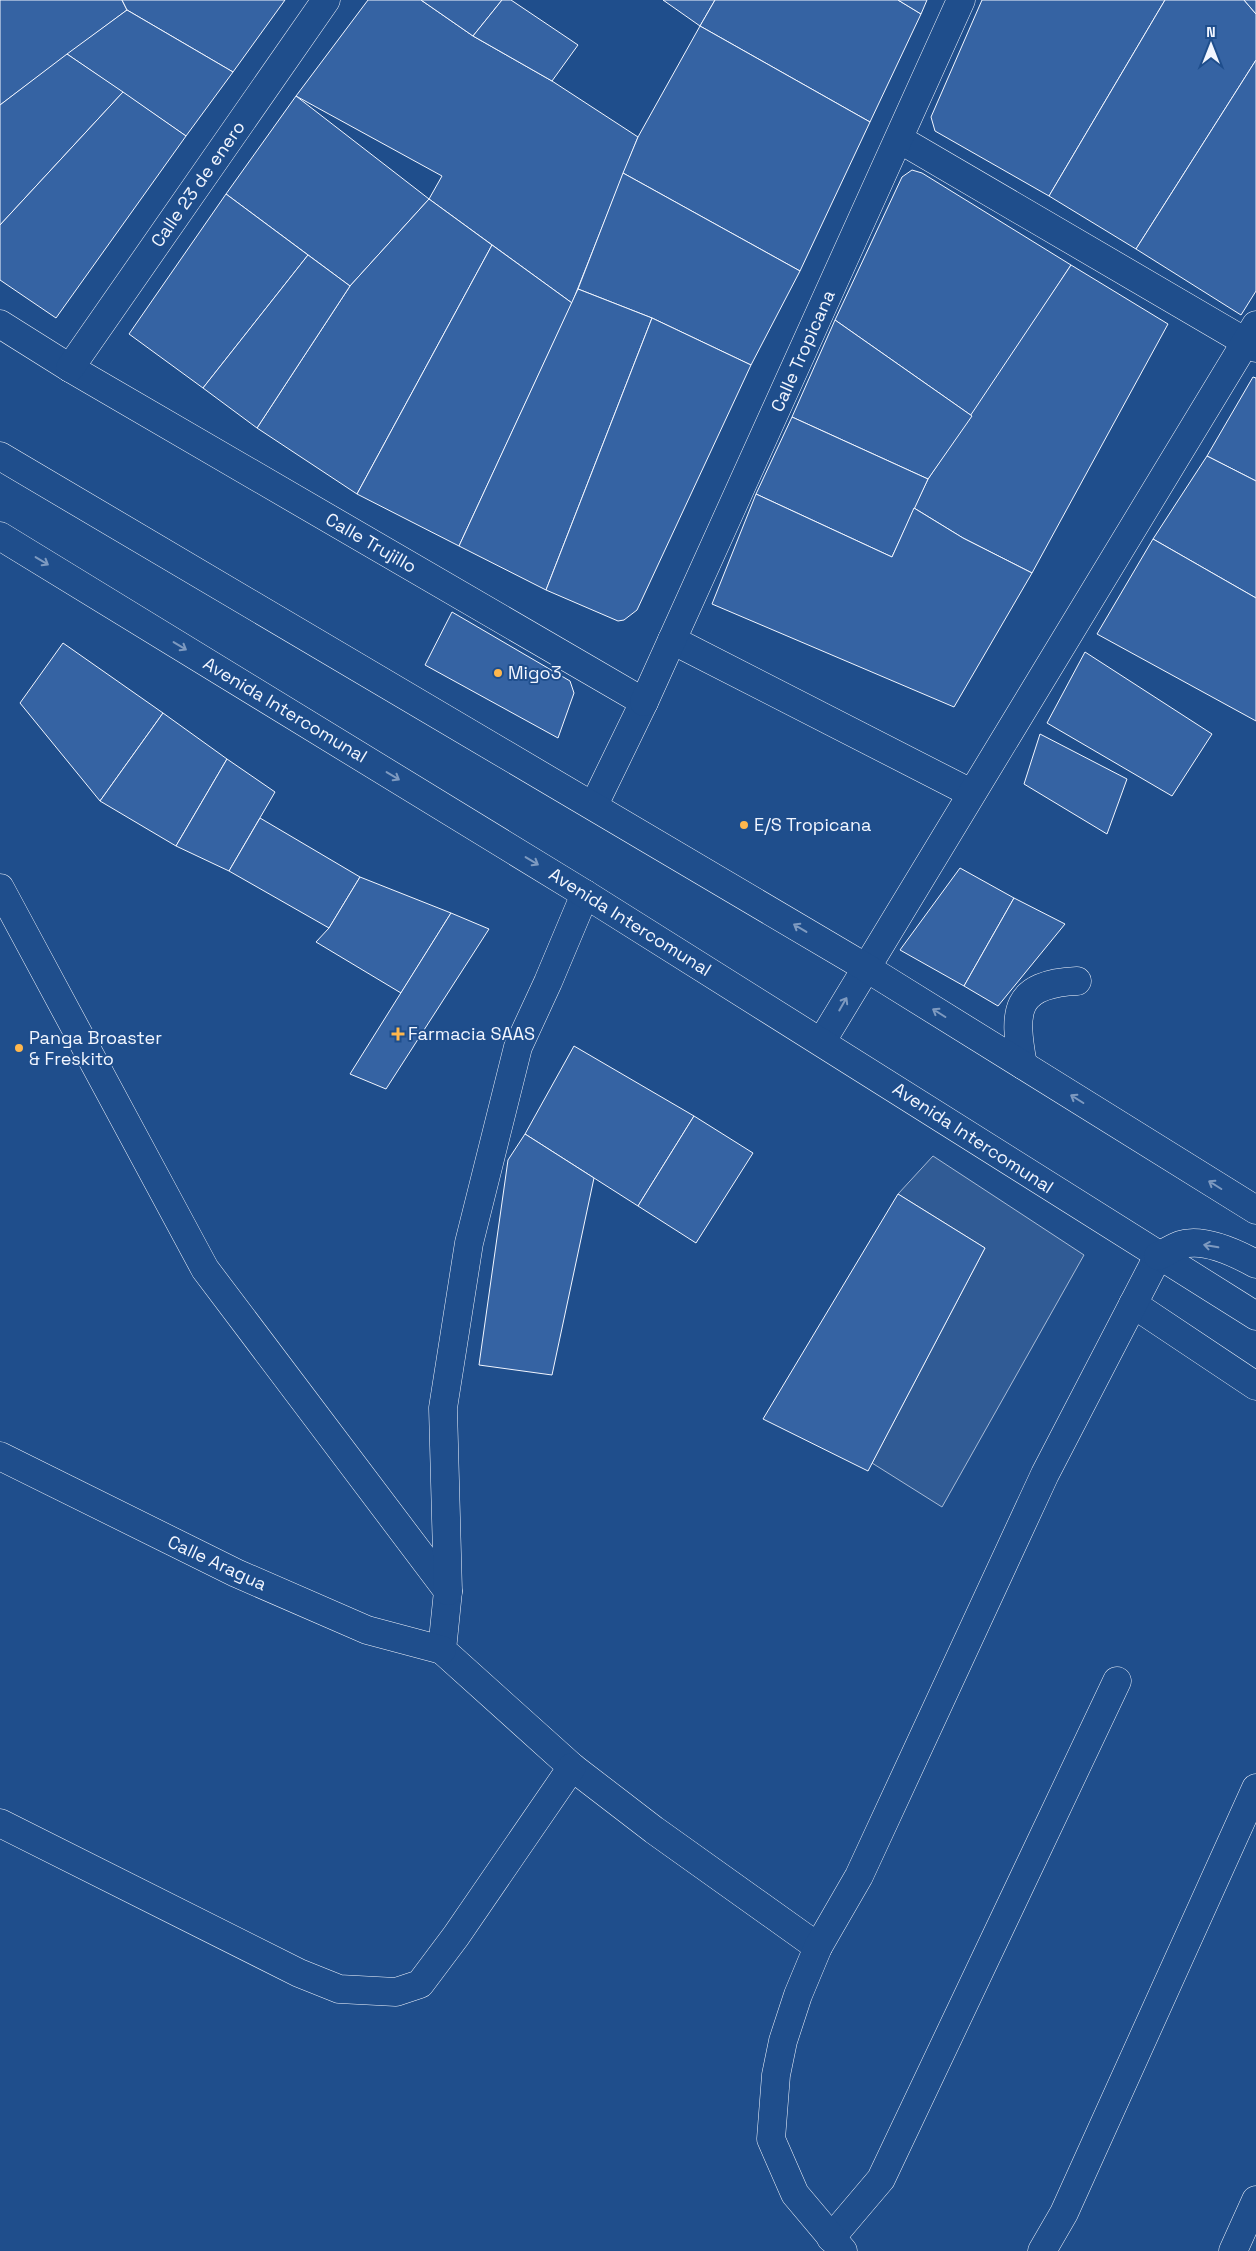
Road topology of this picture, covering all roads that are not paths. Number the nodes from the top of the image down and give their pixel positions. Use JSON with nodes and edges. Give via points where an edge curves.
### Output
{"nodes":[{"id":1,"x":326,"y":0,"type":"edge"},
{"id":2,"x":961,"y":0,"type":"edge"},
{"id":3,"x":899,"y":139,"type":"junction"},
{"id":4,"x":0,"y":324,"type":"edge"},
{"id":5,"x":1252,"y":338,"type":"edge"},
{"id":6,"x":70,"y":368,"type":"junction"},
{"id":7,"x":0,"y":456,"type":"edge"},
{"id":8,"x":0,"y":536,"type":"edge"},
{"id":9,"x":672,"y":640,"type":"junction"},
{"id":10,"x":644,"y":702,"type":"junction"},
{"id":11,"x":971,"y":793,"type":"junction"},
{"id":12,"x":594,"y":806,"type":"junction"},
{"id":13,"x":0,"y":888,"type":"edge"},
{"id":14,"x":585,"y":894,"type":"junction"},
{"id":15,"x":865,"y":967,"type":"junction"},
{"id":16,"x":1077,"y":981,"type":"dead end"},
{"id":17,"x":822,"y":1041,"type":"junction"},
{"id":18,"x":1023,"y":1065,"type":"junction"},
{"id":19,"x":1256,"y":1210,"type":"edge"},
{"id":20,"x":1158,"y":1256,"type":"junction"},
{"id":21,"x":1256,"y":1264,"type":"edge"},
{"id":22,"x":1133,"y":1304,"type":"junction"},
{"id":23,"x":1256,"y":1316,"type":"edge"},
{"id":24,"x":1256,"y":1386,"type":"edge"},
{"id":25,"x":0,"y":1456,"type":"edge"},
{"id":26,"x":448,"y":1591,"type":"junction"},
{"id":27,"x":442,"y":1650,"type":"junction"},
{"id":28,"x":1117,"y":1681,"type":"dead end"},
{"id":29,"x":572,"y":1767,"type":"junction"},
{"id":30,"x":1256,"y":1788,"type":"edge"},
{"id":31,"x":0,"y":1823,"type":"edge"},
{"id":32,"x":818,"y":1947,"type":"junction"},
{"id":33,"x":1256,"y":2200,"type":"edge"},
{"id":34,"x":837,"y":2244,"type":"edge"},
{"id":35,"x":1042,"y":2251,"type":"edge"},
{"id":36,"x":1232,"y":2251,"type":"edge"}],
"edges":[{"from":1,"to":6,"type":"street","name":"Calle 23 de enero"},
{"from":2,"to":3,"type":"street","name":"Calle Tropicana"},
{"from":3,"to":5,"type":"street"},
{"from":3,"to":9,"type":"street","name":"Calle Tropicana"},
{"from":4,"to":6,"type":"street","name":"Calle Trujillo"},
{"from":5,"to":11,"type":"street"},
{"from":6,"to":10,"type":"street","name":"Calle Trujillo"},
{"from":7,"to":12,"type":"street"},
{"from":8,"to":14,"type":"street","name":"Avenida Intercomunal","one_way":true},
{"from":9,"to":10,"type":"street","name":"Calle Tropicana"},
{"from":9,"to":11,"type":"street"},
{"from":10,"to":12,"type":"street"},
{"from":11,"to":15,"type":"street"},
{"from":15,"to":12,"type":"street","one_way":true},
{"from":13,"to":26,"type":"street","via":[[205,1269]]},
{"from":14,"to":17,"type":"street","name":"Avenida Intercomunal"},
{"from":14,"to":26,"type":"street","via":[[518,1047],[469,1243],[443,1408]]},
{"from":17,"to":15,"type":"street","one_way":true},
{"from":18,"to":15,"type":"street","one_way":true},
{"from":16,"to":18,"type":"street","via":[[1055,982],[1038,988],[1026,998],[1019,1012],[1017,1033]]},
{"from":17,"to":20,"type":"street","name":"Avenida Intercomunal"},
{"from":19,"to":18,"type":"street","one_way":true},
{"from":21,"to":20,"type":"street","one_way":true,"via":[[1229,1249],[1201,1244],[1182,1244]]},
{"from":20,"to":22,"type":"street"},
{"from":20,"to":23,"type":"street","name":"Avenida Intercomunal"},
{"from":22,"to":24,"type":"street"},
{"from":22,"to":32,"type":"street","via":[[1045,1474],[858,1876]]},
{"from":25,"to":27,"type":"street","name":"Calle Aragua","via":[[236,1573],[367,1630]]},
{"from":26,"to":27,"type":"street"},
{"from":27,"to":29,"type":"street"},
{"from":28,"to":34,"type":"street","via":[[881,2179]]},
{"from":29,"to":31,"type":"street","via":[[420,1984],[396,1992],[339,1989],[307,1976]]},
{"from":29,"to":32,"type":"street"},
{"from":30,"to":35,"type":"street","via":[[1064,2213]]},
{"from":32,"to":34,"type":"street","via":[[783,2041],[776,2075],[771,2139],[795,2194]]},
{"from":33,"to":36,"type":"street"}]}
